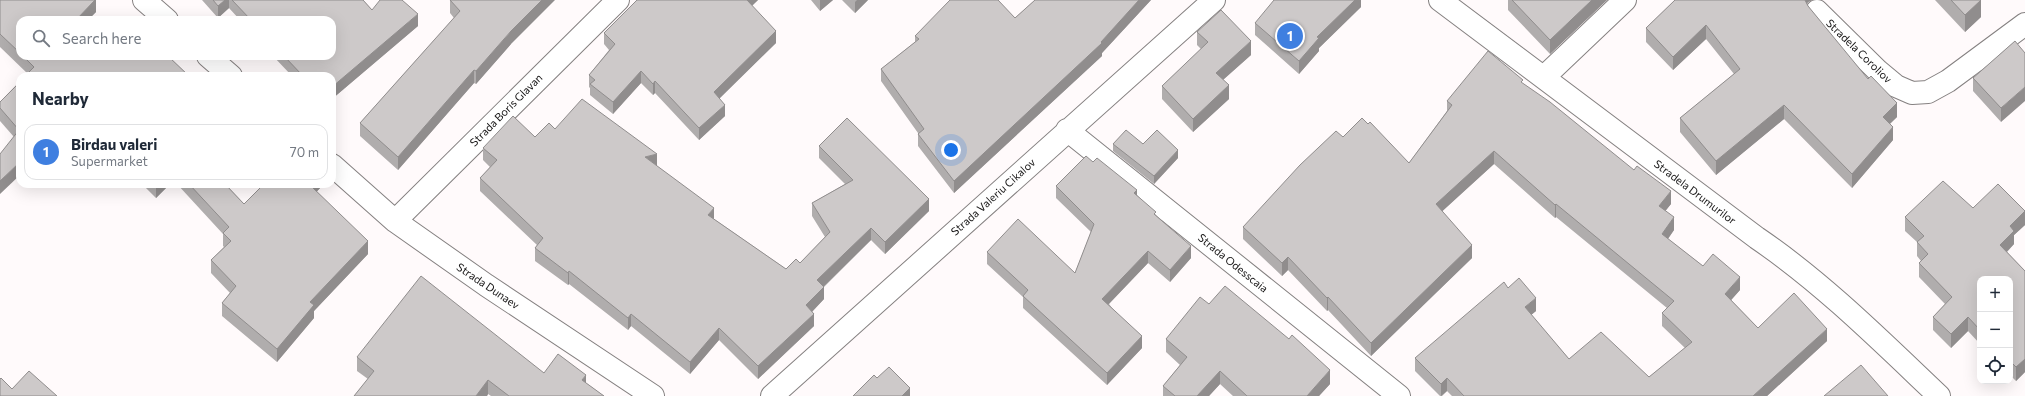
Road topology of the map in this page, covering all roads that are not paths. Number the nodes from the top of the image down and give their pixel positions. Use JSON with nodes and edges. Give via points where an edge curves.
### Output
{"nodes":[{"id":1,"x":144,"y":0,"type":"edge"},
{"id":2,"x":618,"y":0,"type":"edge"},
{"id":3,"x":1214,"y":0,"type":"edge"},
{"id":4,"x":1440,"y":0,"type":"edge"},
{"id":5,"x":1625,"y":0,"type":"edge"},
{"id":6,"x":1817,"y":11,"type":"dead end"},
{"id":7,"x":162,"y":16,"type":"edge"},
{"id":8,"x":2025,"y":24,"type":"edge"},
{"id":9,"x":213,"y":60,"type":"edge"},
{"id":10,"x":226,"y":72,"type":"edge"},
{"id":11,"x":1544,"y":77,"type":"junction"},
{"id":12,"x":1067,"y":130,"type":"junction"},
{"id":13,"x":336,"y":169,"type":"edge"},
{"id":14,"x":395,"y":221,"type":"junction"},
{"id":15,"x":653,"y":396,"type":"edge"},
{"id":16,"x":772,"y":396,"type":"edge"},
{"id":17,"x":1399,"y":396,"type":"edge"},
{"id":18,"x":1939,"y":396,"type":"edge"}],
"edges":[{"from":1,"to":7,"type":"street"},
{"from":2,"to":14,"type":"street","name":"Strada Boris Glavan"},
{"from":3,"to":12,"type":"street","name":"Strada Valeriu Cikalov"},
{"from":4,"to":11,"type":"street","name":"Stradela Drumurilor"},
{"from":5,"to":11,"type":"street"},
{"from":6,"to":8,"type":"street","name":"Stradela Coroliov","via":[[1878,71],[1896,86],[1912,93],[1928,92],[1948,81]]},
{"from":9,"to":10,"type":"street"},
{"from":11,"to":18,"type":"street","name":"Stradela Drumurilor","via":[[1784,257],[1876,336]]},
{"from":12,"to":16,"type":"street","name":"Strada Valeriu Cikalov"},
{"from":12,"to":17,"type":"street","name":"Strada Odesscaia"},
{"from":13,"to":14,"type":"street","name":"Strada Dunaev"},
{"from":14,"to":15,"type":"street","name":"Strada Dunaev"}]}
